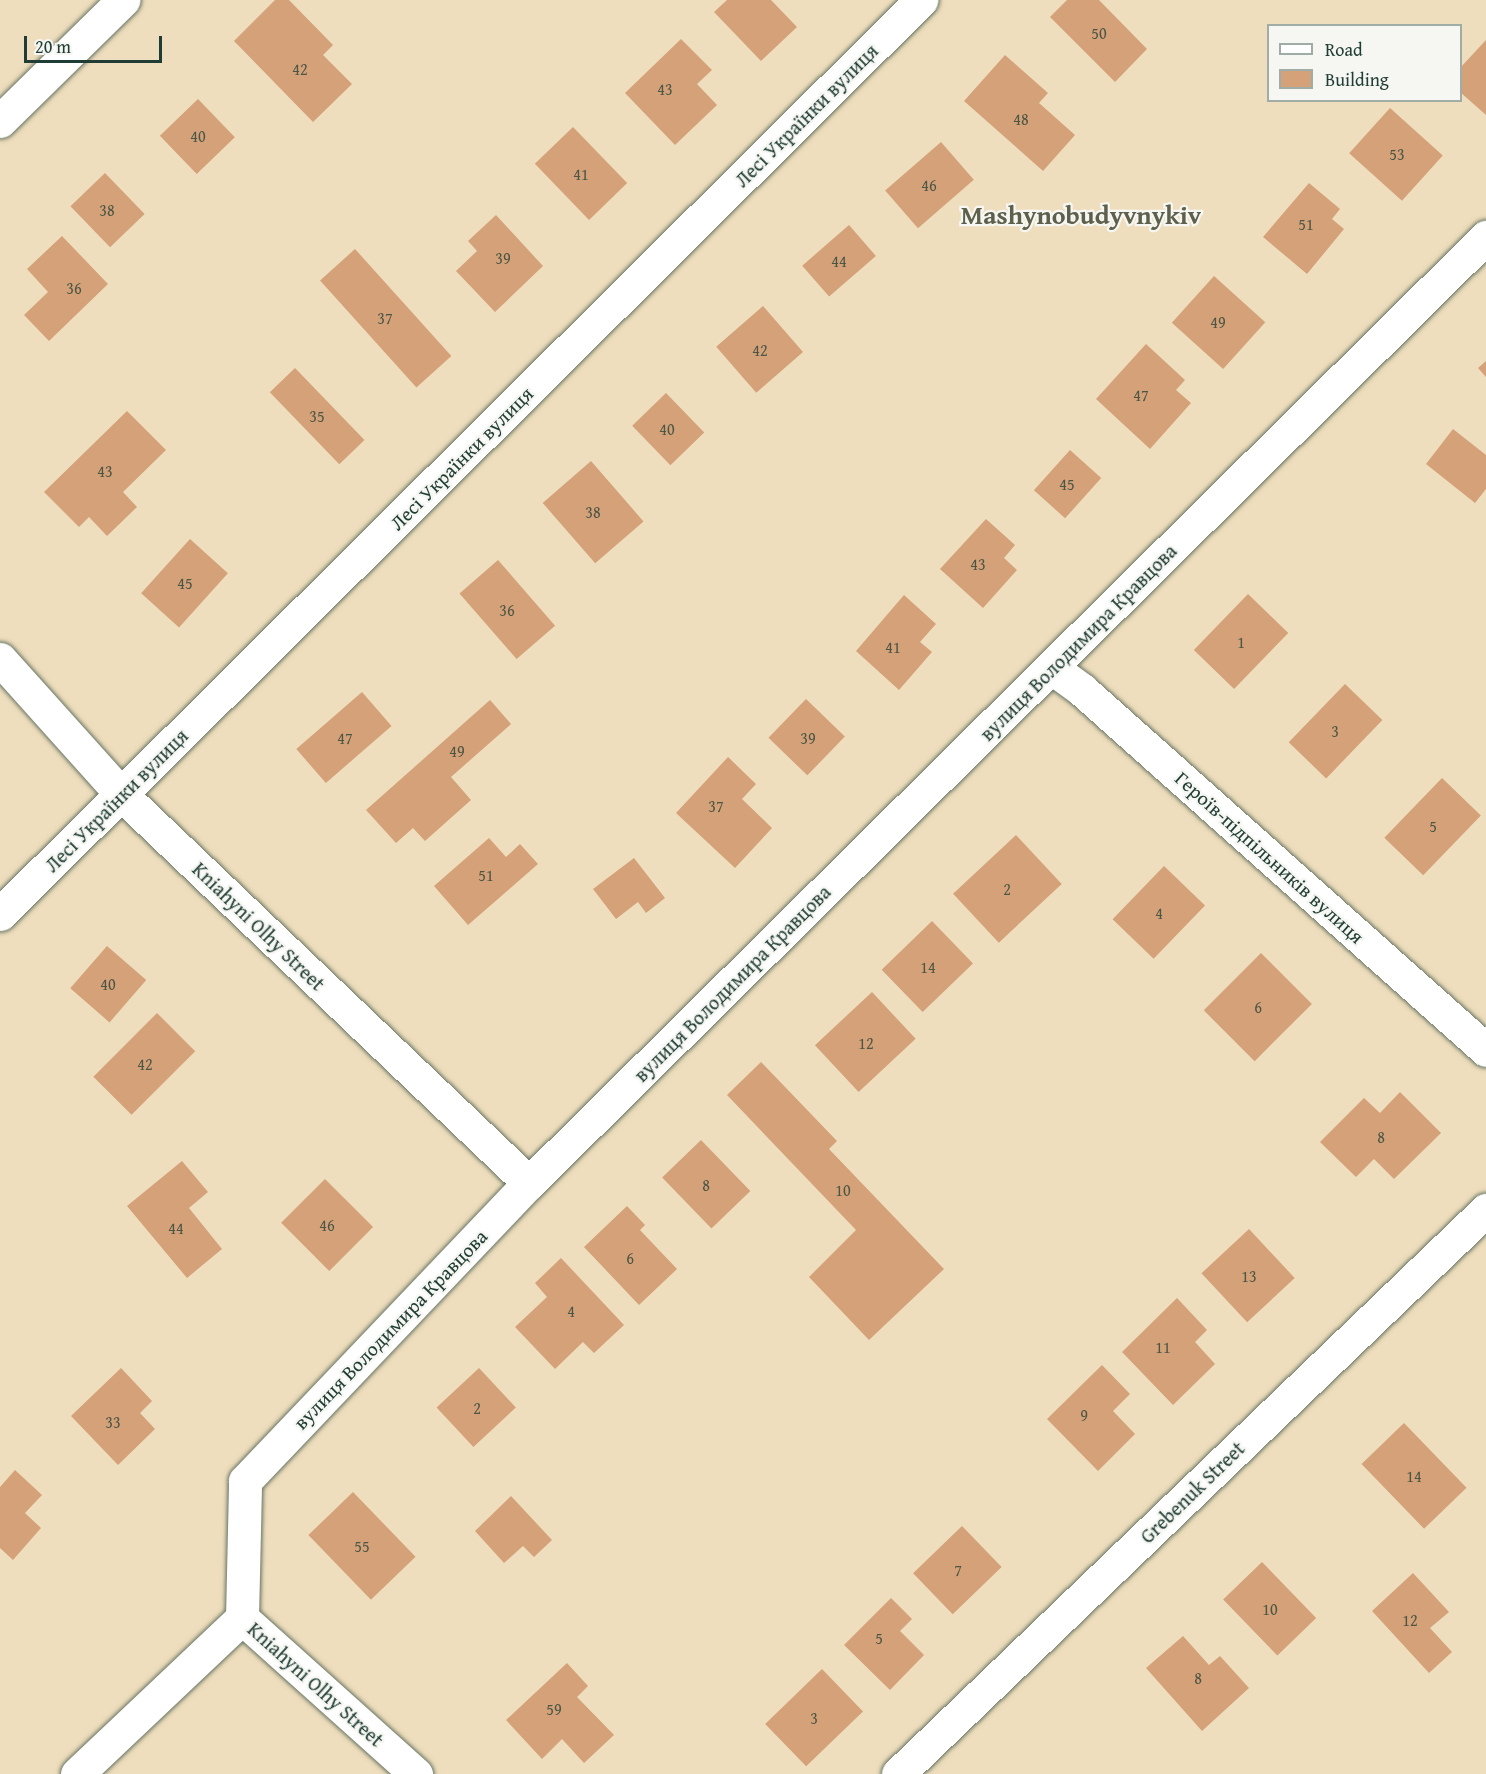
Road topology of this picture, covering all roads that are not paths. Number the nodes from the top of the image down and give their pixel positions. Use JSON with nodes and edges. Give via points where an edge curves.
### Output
{"nodes":[{"id":1,"x":123,"y":0,"type":"edge"},
{"id":2,"x":921,"y":0,"type":"edge"},
{"id":3,"x":0,"y":121,"type":"edge"},
{"id":4,"x":1486,"y":237,"type":"edge"},
{"id":5,"x":0,"y":659,"type":"edge"},
{"id":6,"x":1052,"y":668,"type":"junction"},
{"id":7,"x":122,"y":795,"type":"junction"},
{"id":8,"x":0,"y":914,"type":"edge"},
{"id":9,"x":1486,"y":1050,"type":"edge"},
{"id":10,"x":529,"y":1183,"type":"junction"},
{"id":11,"x":1486,"y":1210,"type":"edge"},
{"id":12,"x":242,"y":1618,"type":"junction"},
{"id":13,"x":77,"y":1774,"type":"edge"},
{"id":14,"x":416,"y":1774,"type":"edge"},
{"id":15,"x":898,"y":1774,"type":"edge"}],
"edges":[{"from":1,"to":3,"type":"street"},
{"from":2,"to":7,"type":"street","name":"Лесі Українки вулиця"},
{"from":4,"to":6,"type":"street","name":"вулиця Володимира Кравцова"},
{"from":5,"to":7,"type":"street","name":"Kniahyni Olhy Street"},
{"from":6,"to":9,"type":"street","name":"Героїв-підпільників вулиця","via":[[1082,690]]},
{"from":6,"to":10,"type":"street","name":"вулиця Володимира Кравцова"},
{"from":7,"to":8,"type":"street","name":"Лесі Українки вулиця"},
{"from":7,"to":10,"type":"street","name":"Kniahyni Olhy Street"},
{"from":10,"to":12,"type":"street","name":"вулиця Володимира Кравцова","via":[[245,1481]]},
{"from":11,"to":15,"type":"street","name":"Grebenuk Street"},
{"from":12,"to":13,"type":"street"},
{"from":12,"to":14,"type":"street","name":"Kniahyni Olhy Street"}]}
